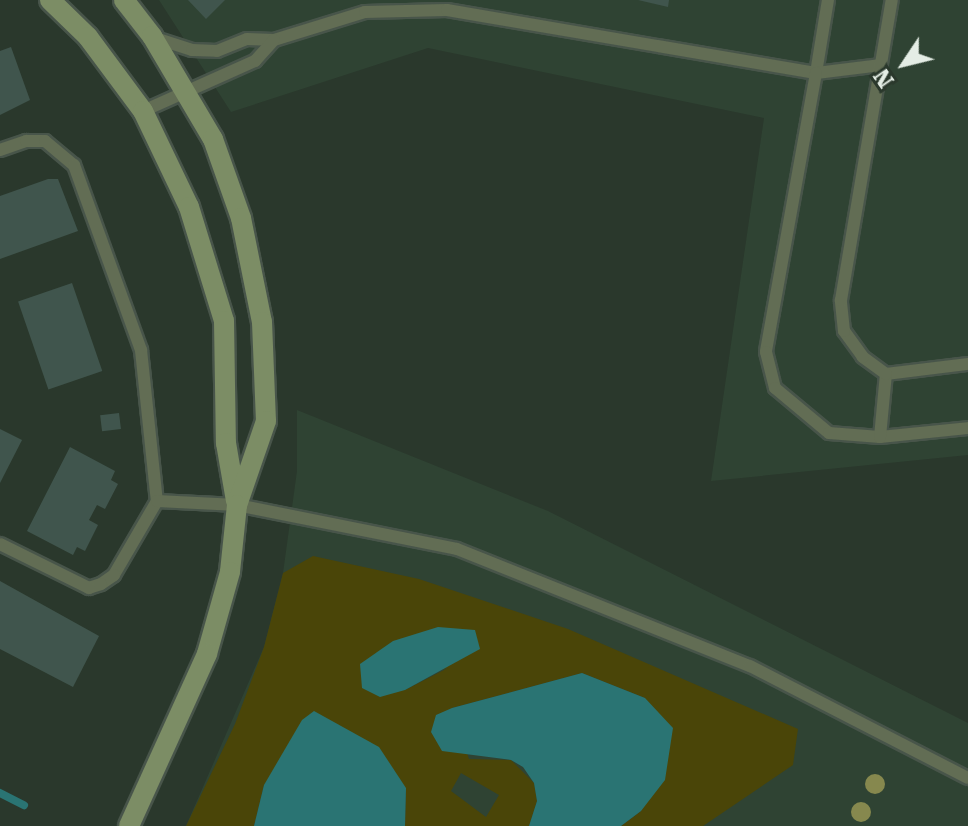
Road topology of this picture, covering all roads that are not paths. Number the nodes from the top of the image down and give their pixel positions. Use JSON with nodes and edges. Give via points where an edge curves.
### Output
{"nodes":[{"id":1,"x":50,"y":0,"type":"edge"},
{"id":2,"x":124,"y":0,"type":"edge"},
{"id":3,"x":828,"y":0,"type":"edge"},
{"id":4,"x":892,"y":0,"type":"edge"},
{"id":5,"x":366,"y":6,"type":"edge"},
{"id":6,"x":152,"y":36,"type":"junction"},
{"id":7,"x":274,"y":40,"type":"junction"},
{"id":8,"x":881,"y":65,"type":"junction"},
{"id":9,"x":816,"y":73,"type":"junction"},
{"id":10,"x":187,"y":91,"type":"junction"},
{"id":11,"x":143,"y":111,"type":"junction"},
{"id":12,"x":0,"y":150,"type":"edge"},
{"id":13,"x":968,"y":364,"type":"edge"},
{"id":14,"x":886,"y":374,"type":"junction"},
{"id":15,"x":968,"y":428,"type":"edge"},
{"id":16,"x":880,"y":437,"type":"junction"},
{"id":17,"x":157,"y":501,"type":"junction"},
{"id":18,"x":237,"y":505,"type":"junction"},
{"id":19,"x":0,"y":544,"type":"edge"},
{"id":20,"x":968,"y":778,"type":"edge"},
{"id":21,"x":129,"y":826,"type":"edge"}],
"edges":[{"from":1,"to":11,"type":"street","via":[[88,37]]},
{"from":2,"to":6,"type":"street"},
{"from":3,"to":9,"type":"lane"},
{"from":4,"to":8,"type":"lane"},
{"from":5,"to":7,"type":"lane"},
{"from":5,"to":9,"type":"lane","via":[[447,10]]},
{"from":6,"to":7,"type":"lane","via":[[192,50],[217,51],[247,39]]},
{"from":6,"to":10,"type":"street"},
{"from":7,"to":10,"type":"lane","via":[[255,61]]},
{"from":8,"to":9,"type":"lane"},
{"from":8,"to":14,"type":"lane","via":[[841,300],[844,331],[863,357]]},
{"from":9,"to":16,"type":"lane","via":[[765,348],[775,388],[796,410],[829,433]]},
{"from":10,"to":11,"type":"lane"},
{"from":10,"to":18,"type":"street","via":[[213,139],[241,218],[262,322],[266,421]]},
{"from":11,"to":18,"type":"street","via":[[189,207],[224,321],[226,443]]},
{"from":12,"to":17,"type":"lane","via":[[45,141],[74,165],[141,350]]},
{"from":13,"to":14,"type":"lane"},
{"from":14,"to":16,"type":"lane"},
{"from":15,"to":16,"type":"lane"},
{"from":17,"to":18,"type":"lane"},
{"from":17,"to":19,"type":"lane","via":[[114,575],[89,588]]},
{"from":18,"to":20,"type":"lane","via":[[457,549],[750,666]]},
{"from":18,"to":21,"type":"street","via":[[230,572],[207,654]]}]}
